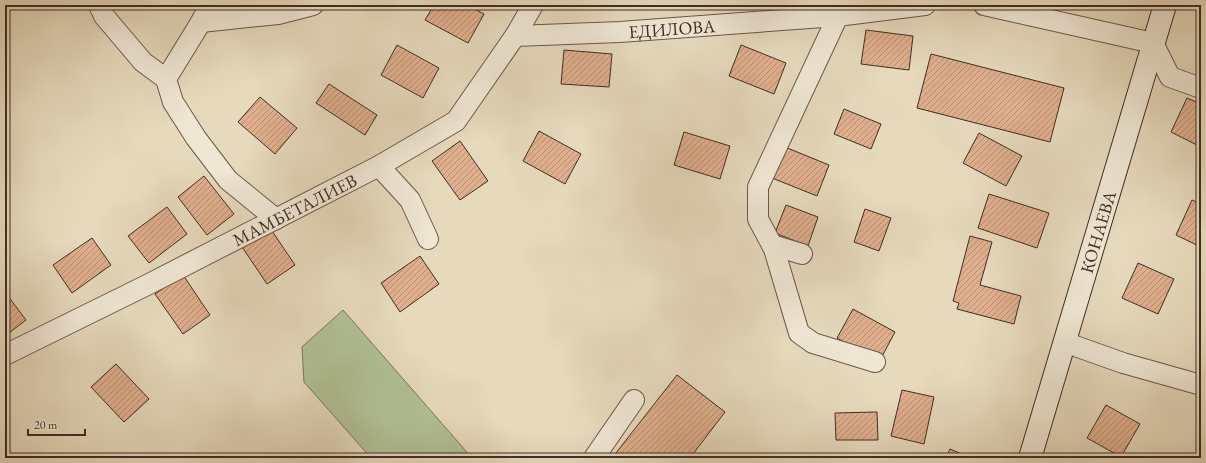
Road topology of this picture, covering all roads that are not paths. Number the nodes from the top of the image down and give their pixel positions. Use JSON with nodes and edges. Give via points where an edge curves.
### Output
{"nodes":[{"id":1,"x":99,"y":5,"type":"edge"},
{"id":2,"x":210,"y":5,"type":"edge"},
{"id":3,"x":313,"y":5,"type":"edge"},
{"id":4,"x":533,"y":5,"type":"edge"},
{"id":5,"x":925,"y":5,"type":"edge"},
{"id":6,"x":984,"y":5,"type":"edge"},
{"id":7,"x":1165,"y":5,"type":"edge"},
{"id":8,"x":840,"y":11,"type":"edge"},
{"id":9,"x":201,"y":22,"type":"junction"},
{"id":10,"x":515,"y":36,"type":"junction"},
{"id":11,"x":1153,"y":43,"type":"junction"},
{"id":12,"x":166,"y":79,"type":"junction"},
{"id":13,"x":1201,"y":88,"type":"edge"},
{"id":14,"x":379,"y":166,"type":"junction"},
{"id":15,"x":276,"y":219,"type":"junction"},
{"id":16,"x":428,"y":239,"type":"dead end"},
{"id":17,"x":772,"y":245,"type":"junction"},
{"id":18,"x":802,"y":254,"type":"dead end"},
{"id":19,"x":1064,"y":342,"type":"junction"},
{"id":20,"x":5,"y":355,"type":"edge"},
{"id":21,"x":876,"y":362,"type":"dead end"},
{"id":22,"x":1201,"y":385,"type":"edge"},
{"id":23,"x":634,"y":400,"type":"dead end"},
{"id":24,"x":594,"y":458,"type":"edge"},
{"id":25,"x":1030,"y":458,"type":"edge"}],
"edges":[{"from":1,"to":12,"type":"street","via":[[104,16],[143,62]]},
{"from":2,"to":9,"type":"street"},
{"from":3,"to":9,"type":"street","via":[[278,14]]},
{"from":4,"to":10,"type":"street","name":"МАМБЕТАЛИЕВ"},
{"from":5,"to":8,"type":"street","name":"ЕДИЛОВА"},
{"from":6,"to":11,"type":"street"},
{"from":7,"to":11,"type":"main road","name":"КОНАЕВА"},
{"from":8,"to":10,"type":"street","name":"ЕДИЛОВА","via":[[620,32]]},
{"from":8,"to":17,"type":"street","via":[[758,186],[758,219]]},
{"from":9,"to":12,"type":"street"},
{"from":10,"to":14,"type":"street","name":"МАМБЕТАЛИЕВ","via":[[456,121]]},
{"from":11,"to":13,"type":"street","via":[[1170,77]]},
{"from":11,"to":19,"type":"main road","name":"КОНАЕВА"},
{"from":12,"to":15,"type":"street","via":[[173,102],[228,180]]},
{"from":14,"to":15,"type":"street","name":"МАМБЕТАЛИЕВ"},
{"from":14,"to":16,"type":"street","via":[[410,200]]},
{"from":15,"to":20,"type":"street","name":"МАМБЕТАЛИЕВ"},
{"from":17,"to":18,"type":"street"},
{"from":17,"to":21,"type":"street","via":[[799,333],[814,343]]},
{"from":19,"to":22,"type":"street","via":[[1123,363]]},
{"from":19,"to":25,"type":"main road","name":"КОНАЕВА"},
{"from":23,"to":24,"type":"street"}]}
